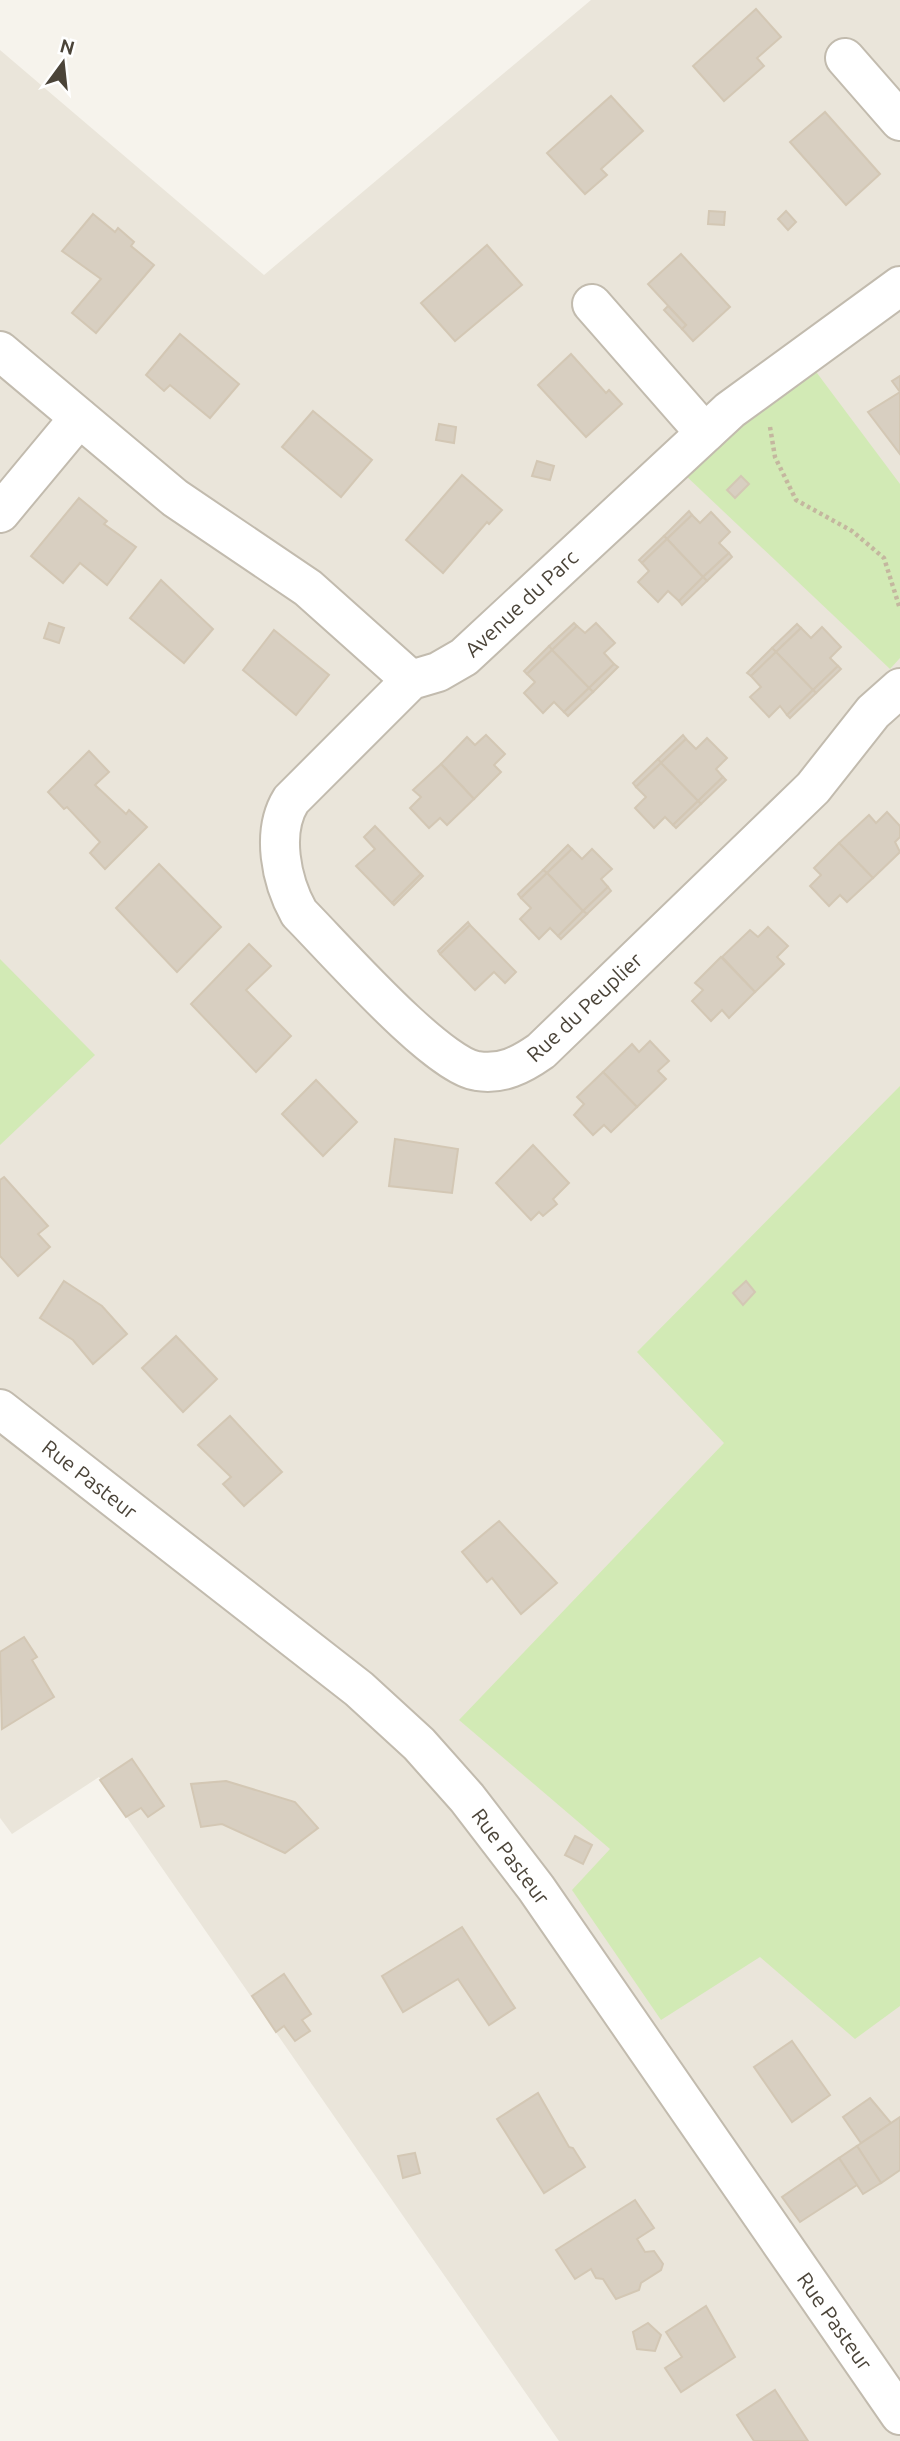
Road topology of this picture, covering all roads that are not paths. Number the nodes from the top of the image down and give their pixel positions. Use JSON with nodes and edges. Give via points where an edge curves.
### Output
{"nodes":[{"id":1,"x":845,"y":58,"type":"dead end"},
{"id":2,"x":900,"y":121,"type":"edge"},
{"id":3,"x":900,"y":286,"type":"edge"},
{"id":4,"x":592,"y":304,"type":"dead end"},
{"id":5,"x":0,"y":351,"type":"edge"},
{"id":6,"x":79,"y":418,"type":"junction"},
{"id":7,"x":705,"y":433,"type":"junction"},
{"id":8,"x":0,"y":513,"type":"edge"},
{"id":9,"x":411,"y":680,"type":"junction"},
{"id":10,"x":900,"y":688,"type":"edge"},
{"id":11,"x":0,"y":1409,"type":"edge"},
{"id":12,"x":900,"y":2415,"type":"edge"}],
"edges":[{"from":1,"to":2,"type":"street"},
{"from":3,"to":7,"type":"street","name":"Avenue du Parc","via":[[763,384]]},
{"from":4,"to":7,"type":"street"},
{"from":5,"to":6,"type":"street"},
{"from":6,"to":8,"type":"street"},
{"from":6,"to":9,"type":"street","via":[[175,498],[289,573]]},
{"from":7,"to":9,"type":"street","name":"Avenue du Parc","via":[[464,657],[438,673]]},
{"from":9,"to":10,"type":"street","name":"Rue du Peuplier","via":[[284,810],[279,836],[286,884],[299,913],[442,1056],[475,1071],[494,1072],[510,1069],[541,1051],[813,788],[873,712]]},
{"from":11,"to":12,"type":"street","name":"Rue Pasteur","via":[[359,1689],[419,1744],[530,1880]]}]}
